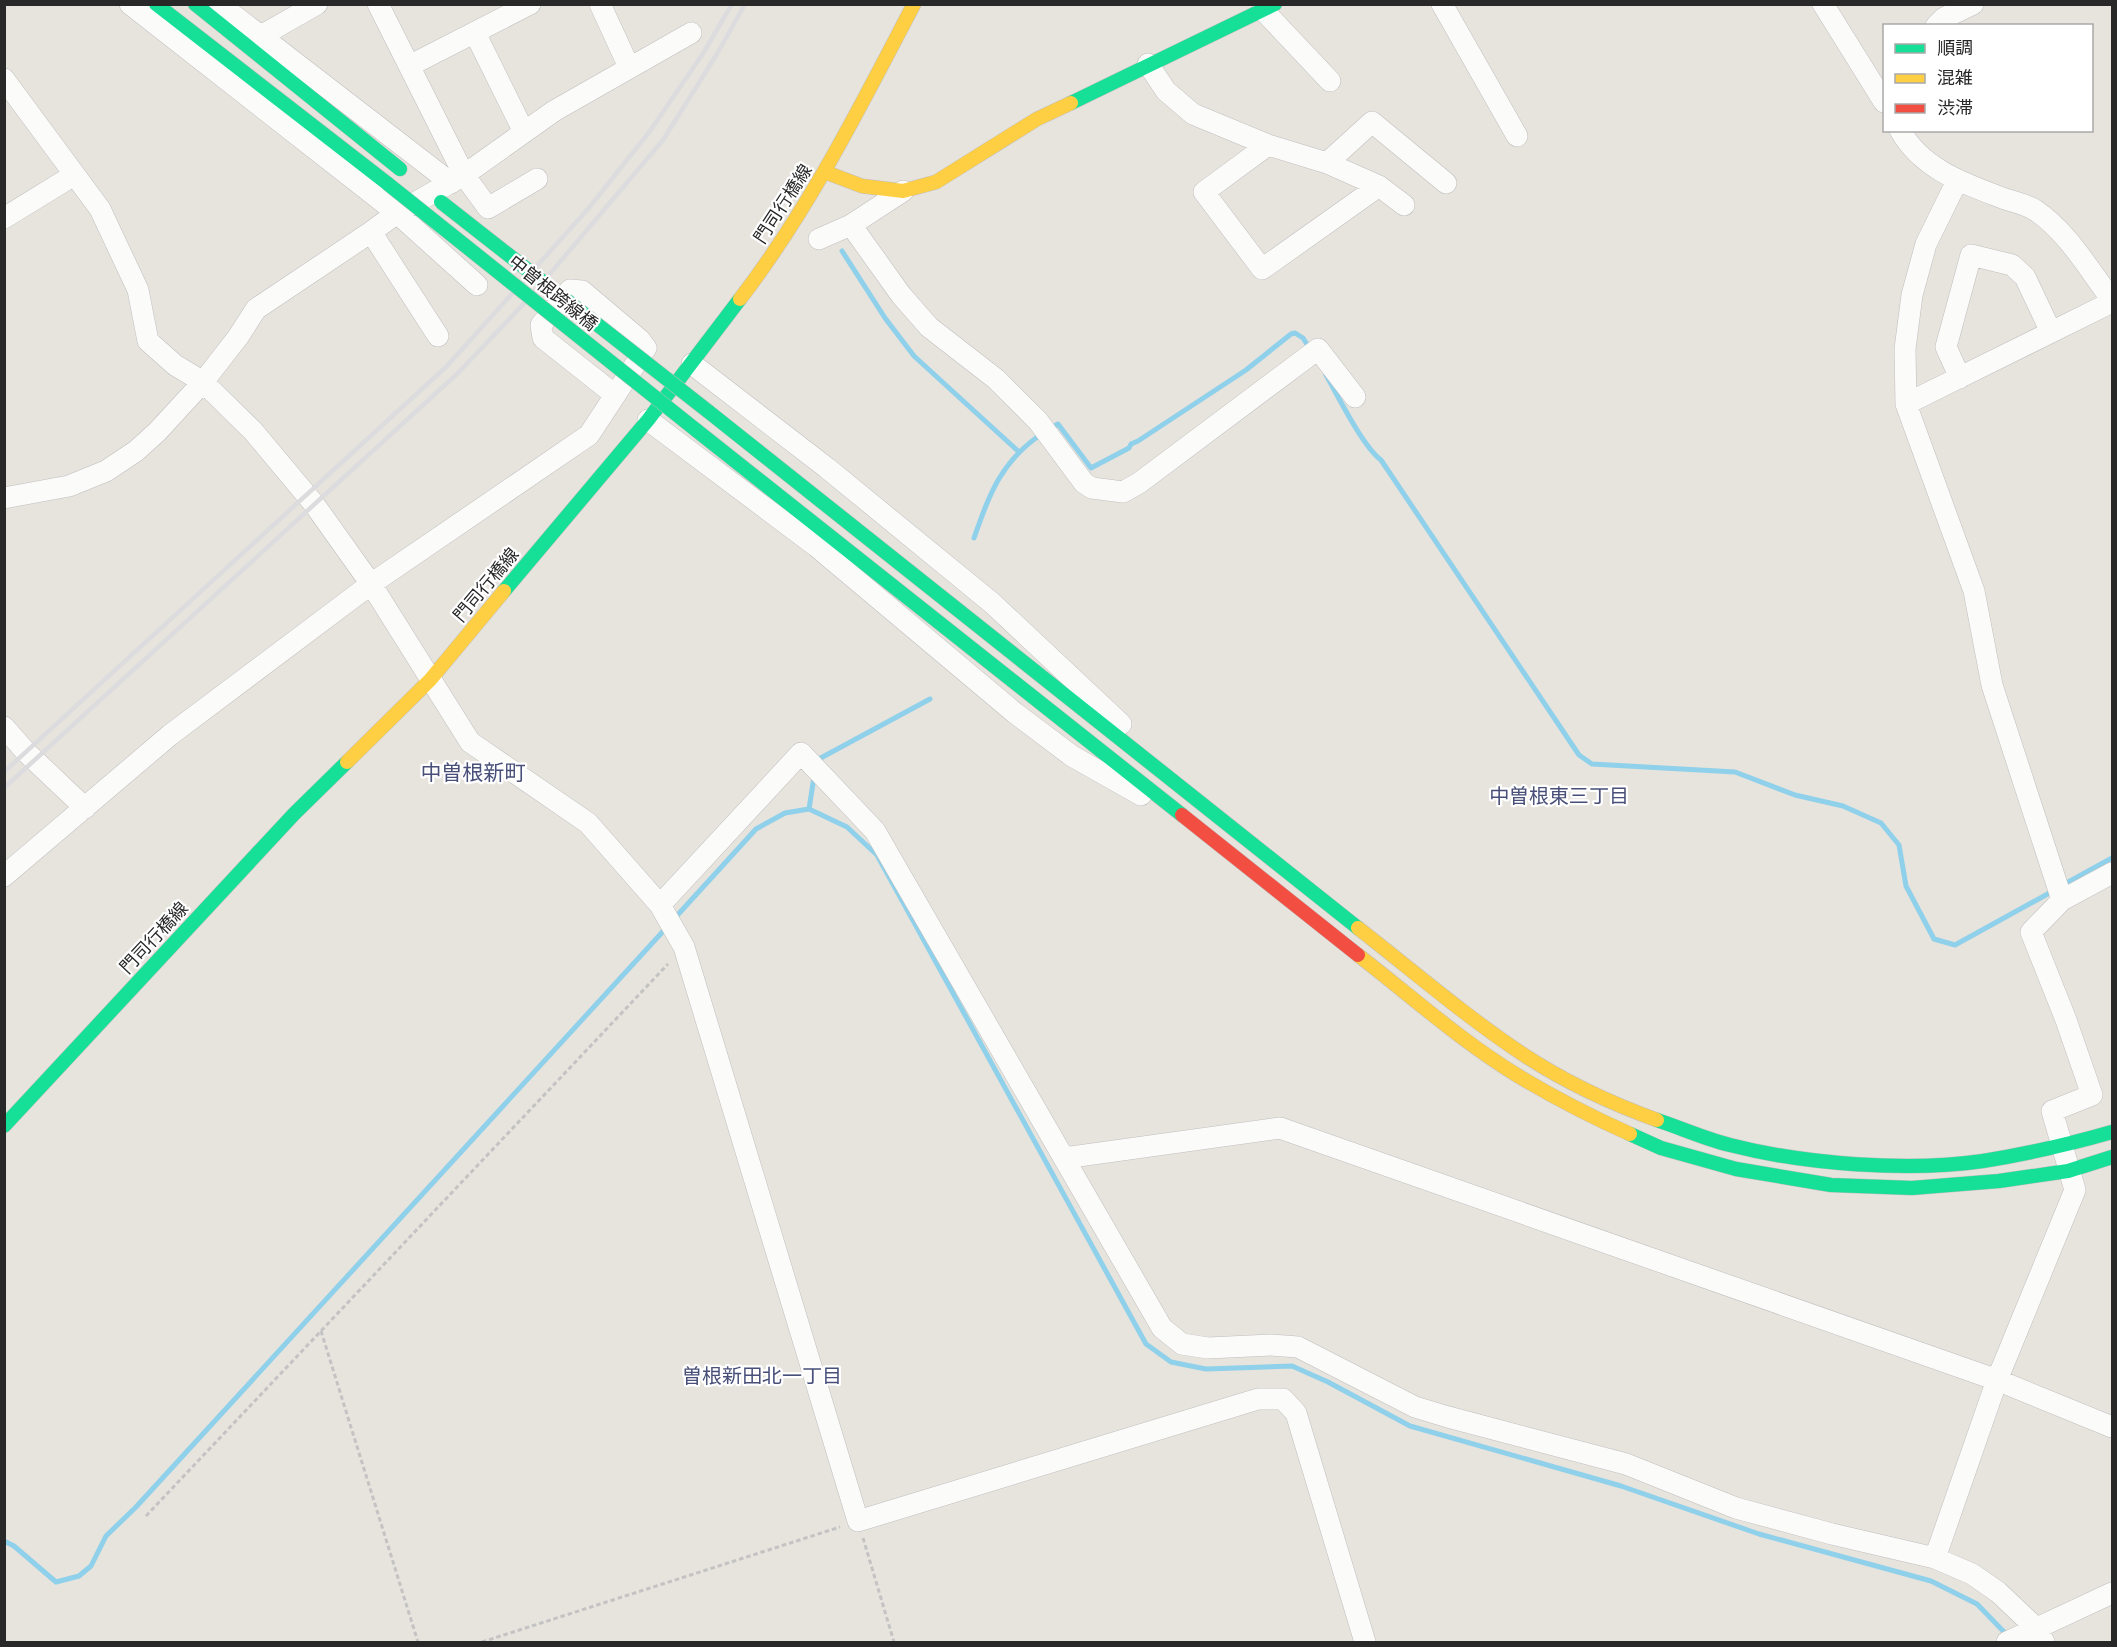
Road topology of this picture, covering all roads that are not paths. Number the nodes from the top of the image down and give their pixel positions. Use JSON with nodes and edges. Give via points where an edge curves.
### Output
{"nodes":[{"id":1,"x":130,"y":4,"type":"edge"},
{"id":2,"x":156,"y":4,"type":"edge"},
{"id":3,"x":195,"y":4,"type":"edge"},
{"id":4,"x":219,"y":4,"type":"edge"},
{"id":5,"x":317,"y":4,"type":"edge"},
{"id":6,"x":378,"y":4,"type":"edge"},
{"id":7,"x":530,"y":4,"type":"edge"},
{"id":8,"x":600,"y":4,"type":"edge"},
{"id":9,"x":914,"y":4,"type":"edge"},
{"id":10,"x":1442,"y":4,"type":"edge"},
{"id":11,"x":1823,"y":4,"type":"edge"},
{"id":12,"x":1973,"y":4,"type":"edge"},
{"id":13,"x":1269,"y":8,"type":"edge"},
{"id":14,"x":1235,"y":13,"type":"edge"},
{"id":15,"x":1938,"y":24,"type":"edge"},
{"id":16,"x":475,"y":33,"type":"junction"},
{"id":17,"x":691,"y":33,"type":"dead end"},
{"id":18,"x":260,"y":37,"type":"junction"},
{"id":19,"x":1148,"y":64,"type":"junction"},
{"id":20,"x":409,"y":66,"type":"junction"},
{"id":21,"x":629,"y":67,"type":"junction"},
{"id":22,"x":1879,"y":76,"type":"edge"},
{"id":23,"x":4,"y":80,"type":"edge"},
{"id":24,"x":1330,"y":81,"type":"dead end"},
{"id":25,"x":1883,"y":97,"type":"edge"},
{"id":26,"x":524,"y":132,"type":"junction"},
{"id":27,"x":1901,"y":132,"type":"edge"},
{"id":28,"x":1517,"y":136,"type":"dead end"},
{"id":29,"x":1268,"y":145,"type":"junction"},
{"id":30,"x":1328,"y":164,"type":"junction"},
{"id":31,"x":825,"y":172,"type":"junction"},
{"id":32,"x":74,"y":175,"type":"junction"},
{"id":33,"x":457,"y":179,"type":"junction"},
{"id":34,"x":537,"y":179,"type":"dead end"},
{"id":35,"x":1957,"y":181,"type":"junction"},
{"id":36,"x":1446,"y":183,"type":"dead end"},
{"id":37,"x":1379,"y":186,"type":"junction"},
{"id":38,"x":903,"y":191,"type":"junction"},
{"id":39,"x":1404,"y":205,"type":"dead end"},
{"id":40,"x":397,"y":213,"type":"junction"},
{"id":41,"x":4,"y":218,"type":"edge"},
{"id":42,"x":851,"y":225,"type":"junction"},
{"id":43,"x":371,"y":232,"type":"junction"},
{"id":44,"x":819,"y":239,"type":"dead end"},
{"id":45,"x":477,"y":285,"type":"dead end"},
{"id":46,"x":2112,"y":301,"type":"edge"},
{"id":47,"x":2052,"y":332,"type":"junction"},
{"id":48,"x":438,"y":336,"type":"dead end"},
{"id":49,"x":692,"y":364,"type":"junction"},
{"id":50,"x":1960,"y":378,"type":"junction"},
{"id":51,"x":203,"y":382,"type":"junction"},
{"id":52,"x":615,"y":395,"type":"junction"},
{"id":53,"x":1355,"y":397,"type":"dead end"},
{"id":54,"x":1906,"y":404,"type":"junction"},
{"id":55,"x":648,"y":420,"type":"junction"},
{"id":56,"x":4,"y":498,"type":"edge"},
{"id":57,"x":371,"y":584,"type":"junction"},
{"id":58,"x":430,"y":680,"type":"junction"},
{"id":59,"x":4,"y":728,"type":"edge"},
{"id":60,"x":85,"y":808,"type":"junction"},
{"id":61,"x":1204,"y":819,"type":"junction"},
{"id":62,"x":2112,"y":873,"type":"edge"},
{"id":63,"x":4,"y":876,"type":"edge"},
{"id":64,"x":2062,"y":900,"type":"junction"},
{"id":65,"x":662,"y":908,"type":"junction"},
{"id":66,"x":4,"y":1126,"type":"edge"},
{"id":67,"x":2112,"y":1132,"type":"edge"},
{"id":68,"x":2063,"y":1146,"type":"junction"},
{"id":69,"x":2112,"y":1157,"type":"edge"},
{"id":70,"x":1064,"y":1158,"type":"junction"},
{"id":71,"x":2068,"y":1171,"type":"junction"},
{"id":72,"x":1997,"y":1380,"type":"junction"},
{"id":73,"x":2112,"y":1427,"type":"edge"},
{"id":74,"x":1935,"y":1558,"type":"junction"},
{"id":75,"x":2112,"y":1593,"type":"edge"},
{"id":76,"x":2028,"y":1637,"type":"edge"},
{"id":77,"x":1365,"y":1642,"type":"edge"}],
"edges":[{"from":1,"to":40,"type":"street"},
{"from":2,"to":61,"type":"street","name":"中曽根跨線橋","bridge":true,"via":[[696,430]]},
{"from":3,"to":61,"type":"street","name":"中曽根跨線橋","bridge":true,"via":[[709,411]]},
{"from":4,"to":18,"type":"street"},
{"from":5,"to":18,"type":"street"},
{"from":6,"to":20,"type":"street"},
{"from":7,"to":16,"type":"street"},
{"from":8,"to":21,"type":"street"},
{"from":9,"to":31,"type":"street","name":"門司行橋線"},
{"from":10,"to":28,"type":"street"},
{"from":11,"to":22,"type":"street"},
{"from":12,"to":15,"type":"street"},
{"from":13,"to":14,"type":"street"},
{"from":13,"to":24,"type":"street"},
{"from":14,"to":19,"type":"street"},
{"from":16,"to":20,"type":"street"},
{"from":16,"to":26,"type":"street"},
{"from":17,"to":21,"type":"street"},
{"from":18,"to":33,"type":"street"},
{"from":19,"to":29,"type":"street","via":[[1166,91],[1193,114]]},
{"from":19,"to":38,"type":"street","via":[[1037,119],[936,182]]},
{"from":20,"to":33,"type":"street"},
{"from":21,"to":26,"type":"street"},
{"from":22,"to":25,"type":"street"},
{"from":23,"to":32,"type":"street"},
{"from":26,"to":33,"type":"street"},
{"from":27,"to":35,"type":"street","via":[[1932,165]]},
{"from":29,"to":30,"type":"street"},
{"from":29,"to":37,"type":"street","via":[[1204,192],[1262,269]]},
{"from":30,"to":36,"type":"street","via":[[1372,122]]},
{"from":30,"to":37,"type":"street"},
{"from":31,"to":38,"type":"street","via":[[862,186]]},
{"from":31,"to":49,"type":"street","name":"門司行橋線","via":[[760,273]]},
{"from":32,"to":41,"type":"street"},
{"from":32,"to":51,"type":"street","via":[[100,209],[133,276],[148,341],[175,365]]},
{"from":33,"to":34,"type":"street","via":[[488,208]]},
{"from":33,"to":40,"type":"street"},
{"from":35,"to":46,"type":"street","via":[[2034,209],[2060,231]]},
{"from":35,"to":54,"type":"street","via":[[1926,244],[1912,295],[1905,349]]},
{"from":37,"to":39,"type":"street"},
{"from":38,"to":42,"type":"street"},
{"from":40,"to":43,"type":"street"},
{"from":40,"to":45,"type":"street"},
{"from":42,"to":44,"type":"street"},
{"from":42,"to":53,"type":"street","via":[[929,327],[996,379],[1038,421],[1084,483],[1092,488],[1123,492],[1139,483],[1310,355]]},
{"from":43,"to":48,"type":"street"},
{"from":43,"to":51,"type":"street","via":[[256,309]]},
{"from":46,"to":47,"type":"street"},
{"from":47,"to":50,"type":"street"},
{"from":47,"to":50,"type":"street","via":[[2025,277],[2012,265],[1971,255],[1946,347]]},
{"from":49,"to":55,"type":"street","name":"門司行橋線"},
{"from":49,"to":61,"type":"street","via":[[992,603],[1052,657]]},
{"from":50,"to":54,"type":"street"},
{"from":51,"to":56,"type":"street","via":[[157,432],[106,471],[69,486]]},
{"from":51,"to":57,"type":"street","via":[[253,431],[314,504]]},
{"from":52,"to":52,"type":"street","via":[[646,348],[582,291],[570,290],[541,325],[543,338]]},
{"from":52,"to":57,"type":"street","via":[[589,435]]},
{"from":54,"to":64,"type":"street","via":[[1974,591],[1992,685]]},
{"from":55,"to":58,"type":"street","name":"門司行橋線"},
{"from":55,"to":61,"type":"street","via":[[816,546],[1063,749]]},
{"from":57,"to":58,"type":"street"},
{"from":57,"to":60,"type":"street","via":[[170,735]]},
{"from":58,"to":65,"type":"street","via":[[470,742],[588,823]]},
{"from":58,"to":66,"type":"street","name":"門司行橋線","via":[[294,814]]},
{"from":59,"to":60,"type":"street"},
{"from":60,"to":63,"type":"street"},
{"from":61,"to":68,"type":"street","via":[[1522,1054],[1579,1087],[1640,1114],[1729,1145],[1813,1160],[1904,1166],[1981,1161]]},
{"from":61,"to":71,"type":"street","via":[[1461,1036],[1586,1114],[1661,1148],[1736,1169],[1831,1185],[1912,1188]]},
{"from":62,"to":64,"type":"street"},
{"from":64,"to":68,"type":"street","via":[[2031,932],[2092,1095],[2052,1111]]},
{"from":65,"to":70,"type":"street","via":[[801,753],[875,831]]},
{"from":65,"to":77,"type":"street","via":[[680,941],[858,1521],[1258,1399],[1283,1399],[1296,1413]]},
{"from":67,"to":68,"type":"street"},
{"from":68,"to":71,"type":"street"},
{"from":69,"to":71,"type":"street"},
{"from":70,"to":72,"type":"street","via":[[1280,1128]]},
{"from":70,"to":74,"type":"street","via":[[1162,1328],[1182,1344],[1208,1348],[1298,1347],[1426,1411],[1626,1464],[1736,1508]]},
{"from":71,"to":72,"type":"street","via":[[2075,1190]]},
{"from":72,"to":73,"type":"street"},
{"from":72,"to":74,"type":"street"},
{"from":74,"to":76,"type":"street","via":[[1972,1574],[1998,1592]]},
{"from":75,"to":76,"type":"street"}]}
